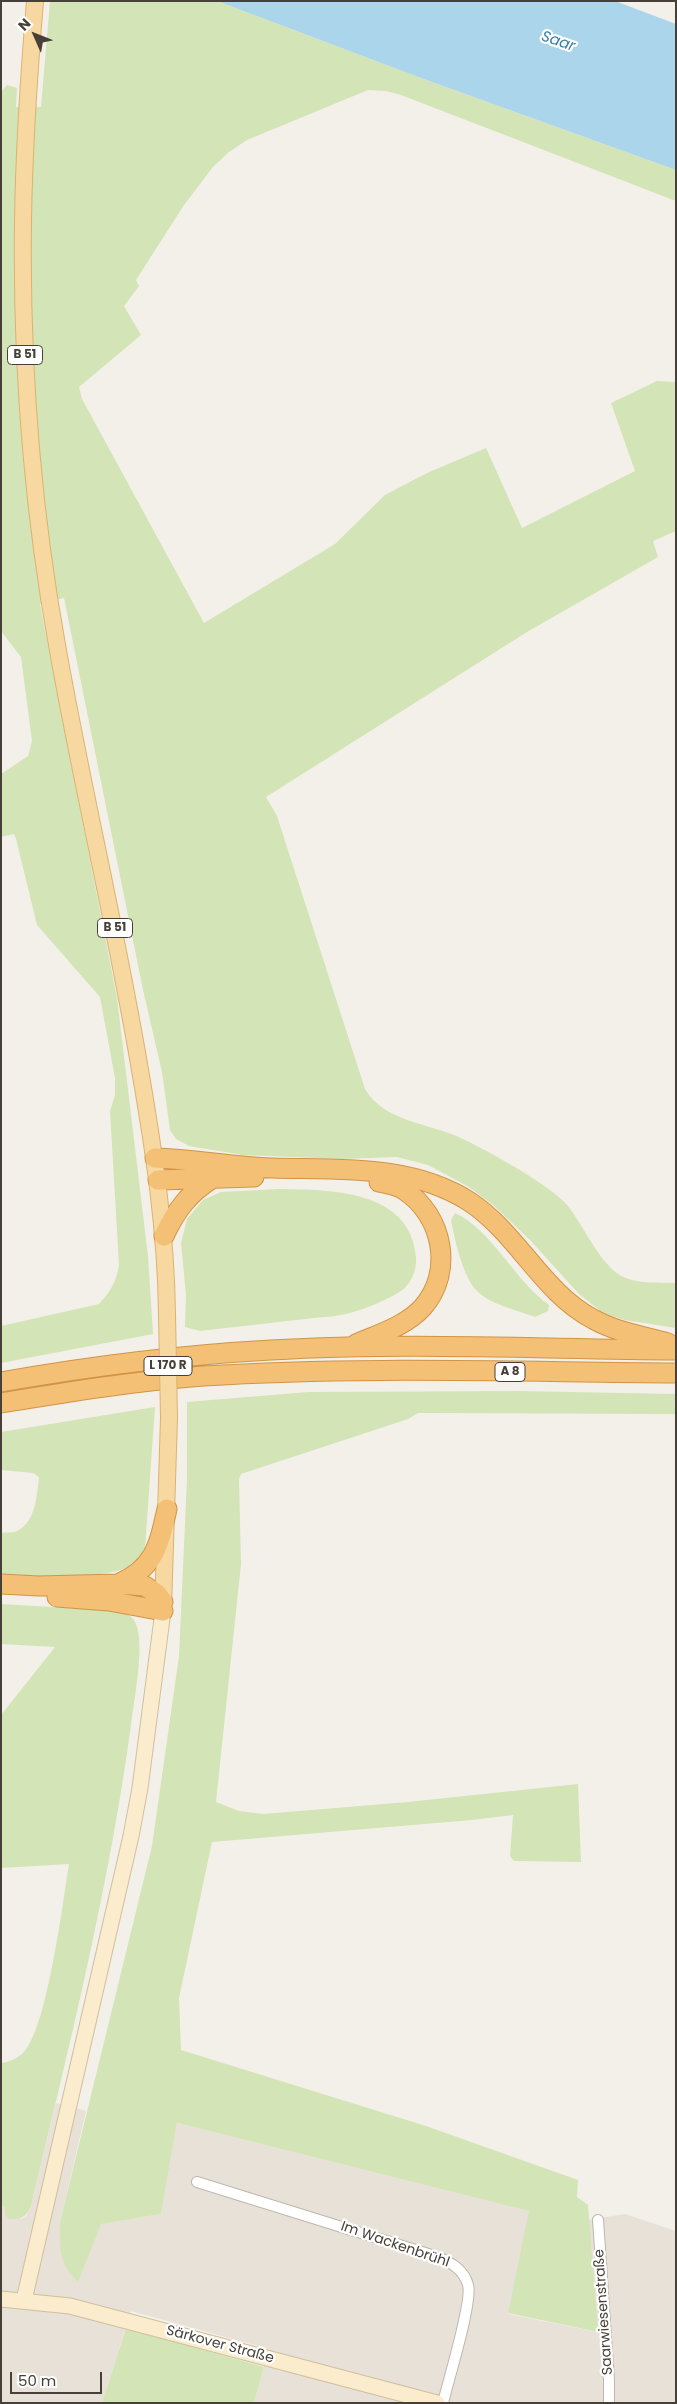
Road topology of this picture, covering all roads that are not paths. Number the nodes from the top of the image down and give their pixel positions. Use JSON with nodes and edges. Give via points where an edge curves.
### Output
{"nodes":[{"id":1,"x":35,"y":1,"type":"edge"},
{"id":2,"x":155,"y":1158,"type":"junction"},
{"id":3,"x":214,"y":1178,"type":"junction"},
{"id":4,"x":158,"y":1180,"type":"junction"},
{"id":5,"x":164,"y":1236,"type":"junction"},
{"id":6,"x":676,"y":1344,"type":"edge"},
{"id":7,"x":347,"y":1348,"type":"junction"},
{"id":8,"x":676,"y":1350,"type":"edge"},
{"id":9,"x":676,"y":1373,"type":"edge"},
{"id":10,"x":1,"y":1382,"type":"edge"},
{"id":11,"x":1,"y":1403,"type":"edge"},
{"id":12,"x":167,"y":1509,"type":"junction"},
{"id":13,"x":1,"y":1584,"type":"edge"},
{"id":14,"x":118,"y":1584,"type":"junction"},
{"id":15,"x":1,"y":1594,"type":"edge"},
{"id":16,"x":163,"y":1606,"type":"junction"},
{"id":17,"x":197,"y":2182,"type":"dead end"},
{"id":18,"x":598,"y":2220,"type":"dead end"},
{"id":19,"x":1,"y":2299,"type":"edge"},
{"id":20,"x":24,"y":2300,"type":"junction"},
{"id":21,"x":437,"y":2403,"type":"edge"},
{"id":22,"x":443,"y":2403,"type":"edge"},
{"id":23,"x":608,"y":2403,"type":"edge"}],
"edges":[{"from":1,"to":2,"type":"main road","number":"B 51","via":[[23,221],[27,388],[38,505],[50,602],[72,725],[128,994]]},
{"from":2,"to":4,"type":"main road","number":"B 51"},
{"from":2,"to":6,"type":"highway","via":[[271,1168],[371,1170],[428,1183],[458,1195],[483,1211],[565,1299],[584,1314],[616,1330]]},
{"from":3,"to":4,"type":"highway"},
{"from":3,"to":5,"type":"highway","via":[[196,1188],[184,1201]]},
{"from":3,"to":7,"type":"highway","via":[[342,1177],[371,1180],[402,1189],[422,1206],[439,1238],[441,1258],[434,1289],[423,1307],[407,1320]]},
{"from":4,"to":5,"type":"main road","number":"L 170 R"},
{"from":5,"to":12,"type":"main road","number":"L 170 R","bridge":true,"via":[[169,1418]]},
{"from":7,"to":8,"type":"highway","number":"A 8"},
{"from":7,"to":10,"type":"highway","number":"A 8","via":[[263,1350],[117,1363]]},
{"from":9,"to":11,"type":"highway","number":"A 8","via":[[261,1373],[106,1386]]},
{"from":12,"to":14,"type":"highway","via":[[160,1542],[151,1559],[141,1570]]},
{"from":12,"to":16,"type":"main road","number":"L 170 R"},
{"from":13,"to":14,"type":"highway"},
{"from":14,"to":16,"type":"highway","via":[[145,1586],[157,1594]]},
{"from":15,"to":16,"type":"highway"},
{"from":16,"to":20,"type":"main road","number":"L 170 R","via":[[131,1836]]},
{"from":17,"to":22,"type":"street","name":"Im Wackenbrühl","via":[[438,2257],[458,2268],[465,2276],[470,2295]]},
{"from":18,"to":23,"type":"street","name":"Saarwiesenstraße"},
{"from":19,"to":20,"type":"main road","name":"Särkover Straße"},
{"from":20,"to":21,"type":"main road","name":"Särkover Straße","via":[[70,2306]]}]}
